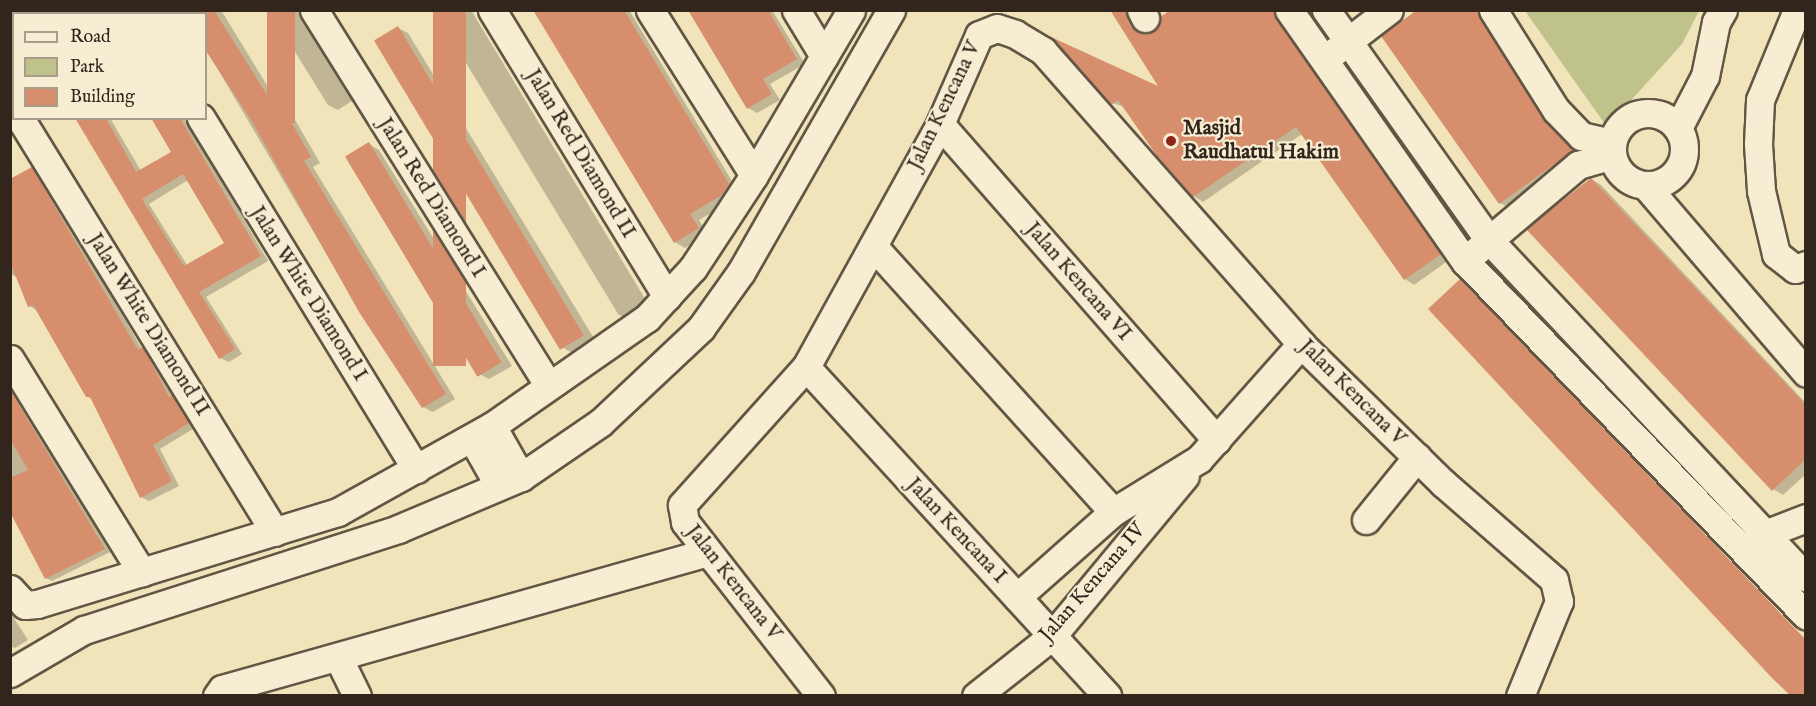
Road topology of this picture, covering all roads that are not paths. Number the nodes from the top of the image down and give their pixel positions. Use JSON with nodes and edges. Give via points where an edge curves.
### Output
{"nodes":[{"id":1,"x":314,"y":10,"type":"edge"},
{"id":2,"x":492,"y":10,"type":"edge"},
{"id":3,"x":650,"y":10,"type":"edge"},
{"id":4,"x":796,"y":10,"type":"edge"},
{"id":5,"x":851,"y":10,"type":"edge"},
{"id":6,"x":891,"y":10,"type":"edge"},
{"id":7,"x":1289,"y":10,"type":"edge"},
{"id":8,"x":1326,"y":10,"type":"edge"},
{"id":9,"x":1389,"y":10,"type":"edge"},
{"id":10,"x":1493,"y":10,"type":"edge"},
{"id":11,"x":1723,"y":10,"type":"edge"},
{"id":12,"x":1797,"y":10,"type":"edge"},
{"id":13,"x":1348,"y":42,"type":"junction"},
{"id":14,"x":824,"y":56,"type":"junction"},
{"id":15,"x":1323,"y":59,"type":"junction"},
{"id":16,"x":21,"y":120,"type":"edge"},
{"id":17,"x":202,"y":120,"type":"edge"},
{"id":18,"x":940,"y":124,"type":"junction"},
{"id":19,"x":1678,"y":128,"type":"junction"},
{"id":20,"x":1612,"y":149,"type":"junction"},
{"id":21,"x":754,"y":175,"type":"junction"},
{"id":22,"x":1646,"y":186,"type":"junction"},
{"id":23,"x":1489,"y":240,"type":"junction"},
{"id":24,"x":873,"y":246,"type":"junction"},
{"id":25,"x":1465,"y":261,"type":"junction"},
{"id":26,"x":1806,"y":265,"type":"edge"},
{"id":27,"x":668,"y":297,"type":"junction"},
{"id":28,"x":1301,"y":344,"type":"junction"},
{"id":29,"x":10,"y":359,"type":"edge"},
{"id":30,"x":806,"y":367,"type":"junction"},
{"id":31,"x":1806,"y":373,"type":"edge"},
{"id":32,"x":548,"y":385,"type":"junction"},
{"id":33,"x":482,"y":432,"type":"junction"},
{"id":34,"x":1208,"y":450,"type":"junction"},
{"id":35,"x":1417,"y":457,"type":"junction"},
{"id":36,"x":416,"y":469,"type":"junction"},
{"id":37,"x":510,"y":482,"type":"junction"},
{"id":38,"x":1113,"y":512,"type":"junction"},
{"id":39,"x":1806,"y":518,"type":"edge"},
{"id":40,"x":1366,"y":520,"type":"dead end"},
{"id":41,"x":275,"y":532,"type":"junction"},
{"id":42,"x":1762,"y":535,"type":"junction"},
{"id":43,"x":708,"y":552,"type":"junction"},
{"id":44,"x":1743,"y":554,"type":"junction"},
{"id":45,"x":1792,"y":568,"type":"edge"},
{"id":46,"x":142,"y":573,"type":"junction"},
{"id":47,"x":18,"y":597,"type":"edge"},
{"id":48,"x":1017,"y":597,"type":"junction"},
{"id":49,"x":1806,"y":615,"type":"edge"},
{"id":50,"x":1052,"y":636,"type":"junction"},
{"id":51,"x":338,"y":657,"type":"junction"},
{"id":52,"x":10,"y":673,"type":"edge"},
{"id":53,"x":217,"y":696,"type":"edge"},
{"id":54,"x":357,"y":696,"type":"edge"},
{"id":55,"x":821,"y":696,"type":"edge"},
{"id":56,"x":976,"y":696,"type":"edge"},
{"id":57,"x":1107,"y":696,"type":"edge"},
{"id":58,"x":1520,"y":696,"type":"edge"}],
"edges":[{"from":1,"to":32,"type":"street","name":"Jalan Red Diamond I"},
{"from":2,"to":27,"type":"street","name":"Jalan Red Diamond II"},
{"from":3,"to":21,"type":"street"},
{"from":4,"to":14,"type":"street"},
{"from":5,"to":14,"type":"street"},
{"from":6,"to":37,"type":"street","via":[[741,272],[701,328],[600,423]]},
{"from":7,"to":15,"type":"street"},
{"from":8,"to":13,"type":"street"},
{"from":9,"to":13,"type":"street"},
{"from":10,"to":20,"type":"street","via":[[1556,110],[1581,136]]},
{"from":11,"to":19,"type":"street","via":[[1716,22],[1705,76]]},
{"from":12,"to":26,"type":"street","via":[[1760,100],[1758,144],[1761,191],[1776,254],[1795,269]]},
{"from":13,"to":15,"type":"street"},
{"from":13,"to":23,"type":"street"},
{"from":14,"to":21,"type":"street"},
{"from":15,"to":25,"type":"street"},
{"from":16,"to":41,"type":"street","name":"Jalan White Diamond II"},
{"from":17,"to":36,"type":"street","name":"Jalan White Diamond I"},
{"from":18,"to":24,"type":"street","name":"Jalan Kencana V"},
{"from":18,"to":28,"type":"street","name":"Jalan Kencana V","via":[[979,35],[997,28],[1016,34],[1043,51]]},
{"from":18,"to":34,"type":"street","name":"Jalan Kencana VI"},
{"from":19,"to":20,"type":"street","via":[[1658,114],[1634,116],[1617,131]]},
{"from":19,"to":22,"type":"street","via":[[1685,150],[1677,171],[1669,180]]},
{"from":20,"to":22,"type":"street","via":[[1624,176]]},
{"from":20,"to":23,"type":"street","via":[[1578,165]]},
{"from":21,"to":27,"type":"street","via":[[693,268]]},
{"from":22,"to":31,"type":"street"},
{"from":23,"to":25,"type":"street"},
{"from":23,"to":42,"type":"street"},
{"from":24,"to":30,"type":"street","name":"Jalan Kencana V"},
{"from":24,"to":38,"type":"street"},
{"from":25,"to":44,"type":"street"},
{"from":27,"to":32,"type":"street","via":[[647,318]]},
{"from":28,"to":34,"type":"street","name":"Jalan Kencana IV"},
{"from":28,"to":35,"type":"street","name":"Jalan Kencana V"},
{"from":29,"to":46,"type":"street"},
{"from":30,"to":43,"type":"street","name":"Jalan Kencana V","via":[[682,505],[685,522]]},
{"from":30,"to":48,"type":"street","name":"Jalan Kencana I"},
{"from":32,"to":33,"type":"street"},
{"from":33,"to":36,"type":"street"},
{"from":33,"to":37,"type":"street"},
{"from":34,"to":38,"type":"street","name":"Jalan Kencana IV"},
{"from":34,"to":50,"type":"street","name":"Jalan Kencana IV"},
{"from":35,"to":40,"type":"street"},
{"from":35,"to":58,"type":"street","name":"Jalan Kencana V","via":[[1554,580],[1559,601]]},
{"from":36,"to":41,"type":"street","via":[[338,512]]},
{"from":37,"to":52,"type":"street","via":[[398,529],[84,630]]},
{"from":38,"to":48,"type":"street","name":"Jalan Kencana IV"},
{"from":39,"to":42,"type":"street"},
{"from":41,"to":46,"type":"street"},
{"from":42,"to":44,"type":"street"},
{"from":42,"to":45,"type":"street"},
{"from":43,"to":51,"type":"street"},
{"from":43,"to":55,"type":"street","name":"Jalan Kencana V"},
{"from":44,"to":45,"type":"street"},
{"from":45,"to":49,"type":"street"},
{"from":46,"to":47,"type":"street"},
{"from":48,"to":50,"type":"street","name":"Jalan Kencana I"},
{"from":50,"to":56,"type":"street","name":"Jalan Kencana IV"},
{"from":50,"to":57,"type":"street","name":"Jalan Kencana I"},
{"from":51,"to":53,"type":"street","via":[[222,689]]},
{"from":51,"to":54,"type":"street"}]}
